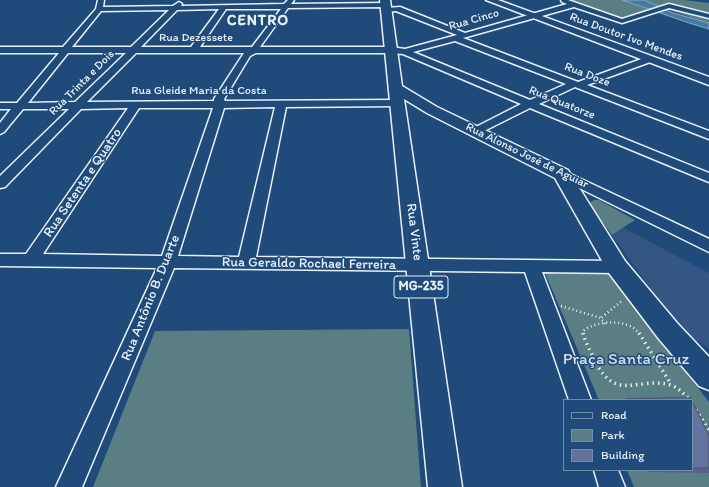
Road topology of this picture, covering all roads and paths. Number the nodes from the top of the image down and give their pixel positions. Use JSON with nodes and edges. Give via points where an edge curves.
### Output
{"nodes":[{"id":1,"x":183,"y":0,"type":"edge"},
{"id":2,"x":291,"y":0,"type":"edge"},
{"id":3,"x":490,"y":0,"type":"edge"},
{"id":4,"x":563,"y":0,"type":"edge"},
{"id":5,"x":100,"y":4,"type":"edge"},
{"id":6,"x":386,"y":5,"type":"edge"},
{"id":7,"x":573,"y":5,"type":"junction"},
{"id":8,"x":285,"y":6,"type":"junction"},
{"id":9,"x":224,"y":7,"type":"junction"},
{"id":10,"x":176,"y":8,"type":"junction"},
{"id":11,"x":533,"y":16,"type":"junction"},
{"id":12,"x":709,"y":16,"type":"edge"},
{"id":13,"x":460,"y":36,"type":"junction"},
{"id":14,"x":0,"y":50,"type":"edge"},
{"id":15,"x":66,"y":50,"type":"junction"},
{"id":16,"x":133,"y":50,"type":"junction"},
{"id":17,"x":194,"y":50,"type":"junction"},
{"id":18,"x":254,"y":50,"type":"junction"},
{"id":19,"x":391,"y":50,"type":"junction"},
{"id":20,"x":406,"y":52,"type":"junction"},
{"id":21,"x":650,"y":59,"type":"junction"},
{"id":22,"x":709,"y":81,"type":"edge"},
{"id":23,"x":576,"y":85,"type":"junction"},
{"id":24,"x":396,"y":96,"type":"junction"},
{"id":25,"x":220,"y":104,"type":"junction"},
{"id":26,"x":281,"y":104,"type":"junction"},
{"id":27,"x":529,"y":104,"type":"junction"},
{"id":28,"x":78,"y":105,"type":"junction"},
{"id":29,"x":136,"y":105,"type":"junction"},
{"id":30,"x":0,"y":106,"type":"edge"},
{"id":31,"x":20,"y":106,"type":"junction"},
{"id":32,"x":0,"y":130,"type":"edge"},
{"id":33,"x":476,"y":131,"type":"junction"},
{"id":34,"x":709,"y":135,"type":"edge"},
{"id":35,"x":562,"y":174,"type":"junction"},
{"id":36,"x":709,"y":178,"type":"edge"},
{"id":37,"x":0,"y":184,"type":"edge"},
{"id":38,"x":621,"y":203,"type":"junction"},
{"id":39,"x":584,"y":210,"type":"junction"},
{"id":40,"x":709,"y":246,"type":"edge"},
{"id":41,"x":0,"y":260,"type":"edge"},
{"id":42,"x":30,"y":261,"type":"junction"},
{"id":43,"x":168,"y":262,"type":"junction"},
{"id":44,"x":246,"y":263,"type":"junction"},
{"id":45,"x":418,"y":265,"type":"junction"},
{"id":46,"x":531,"y":266,"type":"junction"},
{"id":47,"x":617,"y":267,"type":"junction"},
{"id":48,"x":626,"y":298,"type":"dead end"},
{"id":49,"x":561,"y":306,"type":"dead end"},
{"id":50,"x":601,"y":318,"type":"junction"},
{"id":51,"x":606,"y":324,"type":"junction"},
{"id":52,"x":668,"y":331,"type":"junction"},
{"id":53,"x":709,"y":356,"type":"edge"},
{"id":54,"x":709,"y":377,"type":"edge"},
{"id":55,"x":671,"y":384,"type":"junction"},
{"id":56,"x":580,"y":399,"type":"edge"},
{"id":57,"x":689,"y":399,"type":"edge"},
{"id":58,"x":693,"y":405,"type":"edge"},
{"id":59,"x":709,"y":430,"type":"edge"},
{"id":60,"x":606,"y":471,"type":"edge"},
{"id":61,"x":69,"y":487,"type":"edge"},
{"id":62,"x":445,"y":487,"type":"edge"},
{"id":63,"x":612,"y":487,"type":"edge"}],
"edges":[{"from":1,"to":10,"type":"street","name":"Rua Trinta e Dois"},
{"from":2,"to":8,"type":"street"},
{"from":3,"to":11,"type":"street","name":"Rua Doutor Ivo Mendes"},
{"from":4,"to":7,"type":"street"},
{"from":5,"to":10,"type":"street","name":"Rua Doze"},
{"from":5,"to":15,"type":"street"},
{"from":6,"to":8,"type":"street","name":"Rua Doze"},
{"from":6,"to":13,"type":"street","name":"Rua Doze"},
{"from":6,"to":19,"type":"main road","name":"Rua Vinte","number":"MG-235"},
{"from":7,"to":11,"type":"street","name":"Rua Cinco"},
{"from":7,"to":12,"type":"street","via":[[622,21],[669,6]]},
{"from":8,"to":9,"type":"street","name":"Rua Doze"},
{"from":8,"to":18,"type":"street"},
{"from":9,"to":10,"type":"street","name":"Rua Doze"},
{"from":9,"to":17,"type":"street"},
{"from":10,"to":16,"type":"street","name":"Rua Trinta e Dois"},
{"from":11,"to":13,"type":"street","name":"Rua Cinco"},
{"from":11,"to":21,"type":"street","name":"Rua Doutor Ivo Mendes"},
{"from":13,"to":20,"type":"street","name":"Rua Cinco"},
{"from":13,"to":23,"type":"street","name":"Rua Doze"},
{"from":14,"to":15,"type":"street","name":"Rua Dezessete"},
{"from":15,"to":16,"type":"street","name":"Rua Dezessete"},
{"from":15,"to":31,"type":"street"},
{"from":16,"to":17,"type":"street","name":"Rua Dezessete"},
{"from":16,"to":28,"type":"street","name":"Rua Trinta e Dois"},
{"from":17,"to":18,"type":"street","name":"Rua Dezessete"},
{"from":18,"to":19,"type":"street","name":"Rua Dezessete"},
{"from":18,"to":25,"type":"street","via":[[257,54],[230,100]]},
{"from":19,"to":20,"type":"street","name":"Rua Dezessete"},
{"from":19,"to":24,"type":"main road","name":"Rua Vinte","number":"MG-235"},
{"from":20,"to":27,"type":"street","name":"Rua Quatorze"},
{"from":21,"to":22,"type":"street","name":"Rua Doutor Ivo Mendes"},
{"from":21,"to":23,"type":"street"},
{"from":23,"to":27,"type":"street"},
{"from":23,"to":34,"type":"street","name":"Rua Doze"},
{"from":24,"to":26,"type":"street","name":"Rua Gleide Maria da Costa"},
{"from":24,"to":33,"type":"main road","name":"Rua Alonso José de Aguiar"},
{"from":24,"to":45,"type":"main road","name":"Rua Vinte","number":"MG-235"},
{"from":25,"to":26,"type":"street","name":"Rua Gleide Maria da Costa"},
{"from":25,"to":29,"type":"street","name":"Rua Gleide Maria da Costa"},
{"from":25,"to":43,"type":"street","name":"Rua Antônio B. Duarte"},
{"from":26,"to":44,"type":"street"},
{"from":27,"to":33,"type":"street"},
{"from":27,"to":36,"type":"street","name":"Rua Quatorze"},
{"from":28,"to":29,"type":"street","name":"Rua Gleide Maria da Costa"},
{"from":28,"to":31,"type":"street","name":"Rua Gleide Maria da Costa"},
{"from":28,"to":37,"type":"street","name":"Rua Trinta e Dois"},
{"from":29,"to":42,"type":"street","name":"Rua Setenta e Quatro"},
{"from":30,"to":31,"type":"street","name":"Rua Gleide Maria da Costa"},
{"from":31,"to":32,"type":"street"},
{"from":33,"to":35,"type":"main road","name":"Rua Alonso José de Aguiar"},
{"from":35,"to":38,"type":"street","name":"Rua Alonso José de Aguiar"},
{"from":35,"to":39,"type":"main road"},
{"from":38,"to":39,"type":"street","name":"Rua Alonso José de Aguiar","via":[[598,198],[588,202]]},
{"from":38,"to":40,"type":"street","name":"Rua Alonso José de Aguiar"},
{"from":39,"to":47,"type":"main road"},
{"from":41,"to":42,"type":"street","name":"Rua Geraldo Rochael Ferreira"},
{"from":42,"to":43,"type":"street","name":"Rua Geraldo Rochael Ferreira"},
{"from":43,"to":44,"type":"street","name":"Rua Geraldo Rochael Ferreira"},
{"from":43,"to":61,"type":"street","name":"Rua Antônio B. Duarte"},
{"from":44,"to":45,"type":"street","name":"Rua Geraldo Rochael Ferreira"},
{"from":45,"to":46,"type":"street","name":"Rua Geraldo Rochael Ferreira"},
{"from":45,"to":62,"type":"main road","name":"Rua Vinte","number":"MG-235"},
{"from":46,"to":47,"type":"street","name":"Rua Geraldo Rochael Ferreira"},
{"from":46,"to":56,"type":"street"},
{"from":47,"to":52,"type":"main road"},
{"from":48,"to":50,"type":"path"},
{"from":49,"to":50,"type":"path"},
{"from":50,"to":51,"type":"path"},
{"from":51,"to":55,"type":"path","via":[[625,323],[636,328]]},
{"from":51,"to":55,"type":"path","via":[[589,326],[583,334],[602,373],[610,381],[618,385]]},
{"from":52,"to":53,"type":"street"},
{"from":52,"to":54,"type":"main road"},
{"from":55,"to":57,"type":"path","via":[[686,393]]},
{"from":58,"to":59,"type":"path"},
{"from":60,"to":63,"type":"street"}]}
